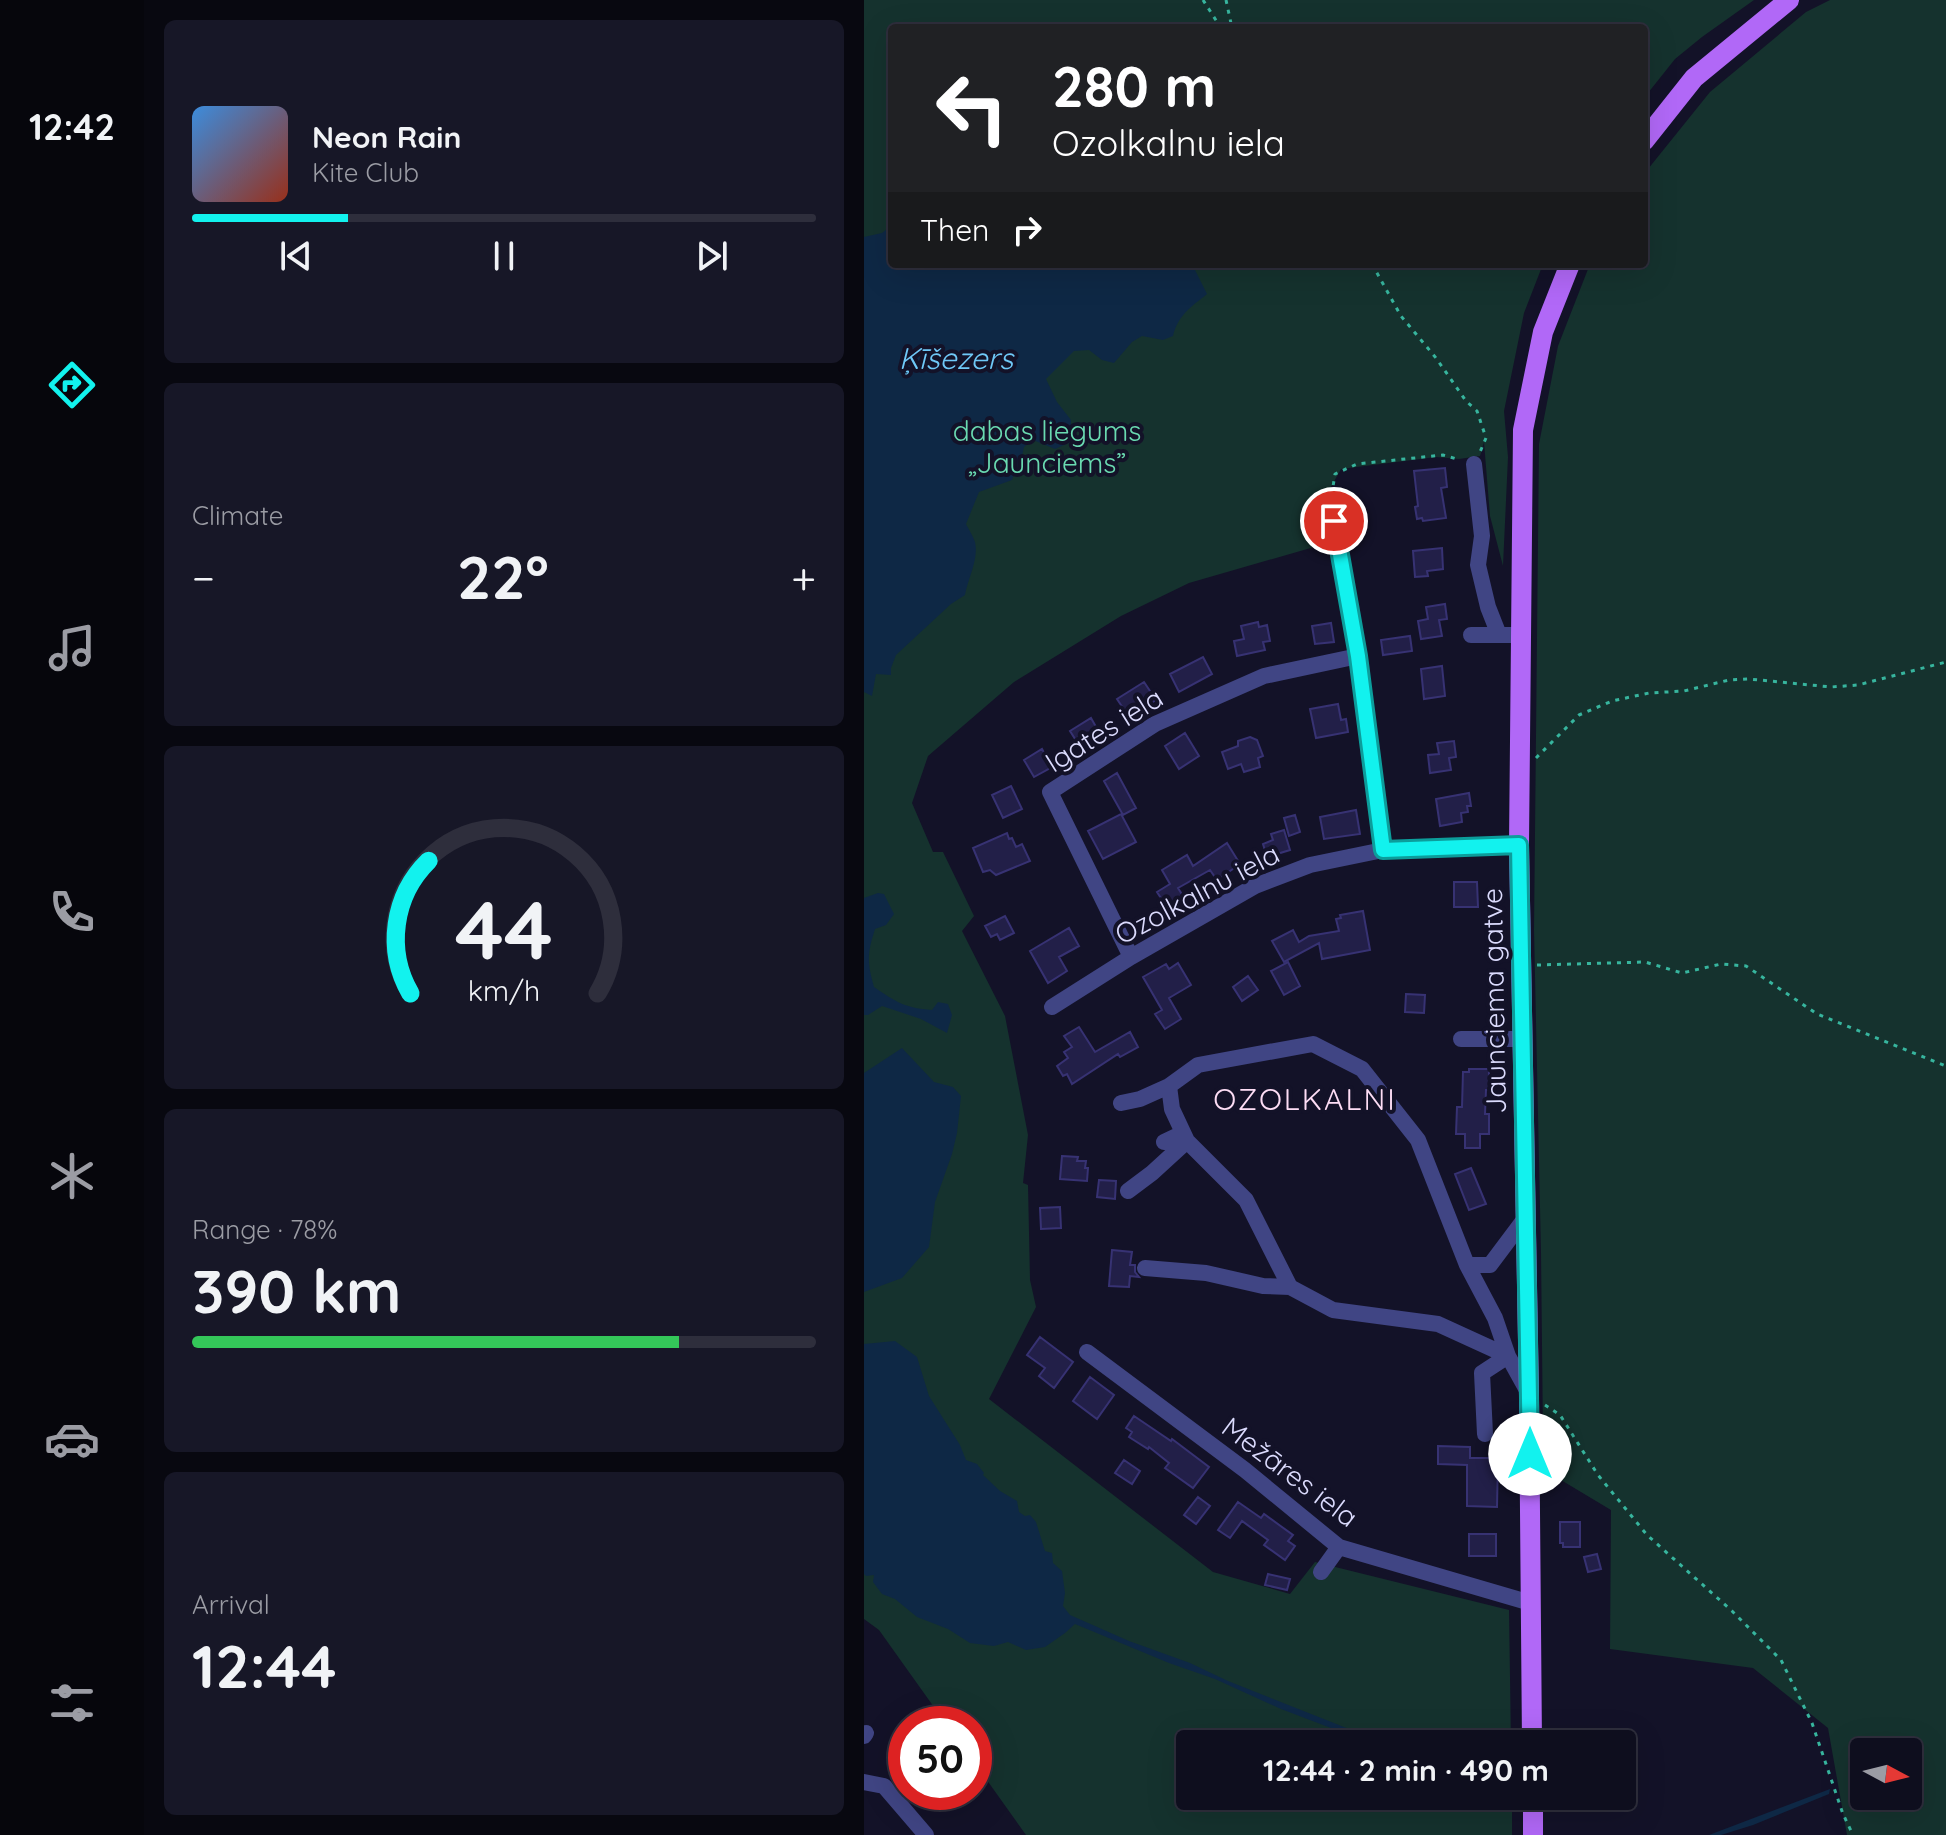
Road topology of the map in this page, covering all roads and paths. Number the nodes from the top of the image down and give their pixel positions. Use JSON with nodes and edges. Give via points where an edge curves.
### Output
{"nodes":[{"id":1,"x":1203,"y":0,"type":"edge"},
{"id":2,"x":1226,"y":0,"type":"edge"},
{"id":3,"x":1789,"y":0,"type":"edge"},
{"id":4,"x":1218,"y":24,"type":"edge"},
{"id":5,"x":1231,"y":24,"type":"edge"},
{"id":6,"x":1648,"y":136,"type":"edge"},
{"id":7,"x":1374,"y":268,"type":"edge"},
{"id":8,"x":1568,"y":268,"type":"edge"},
{"id":9,"x":1474,"y":464,"type":"junction"},
{"id":10,"x":1334,"y":521,"type":"joint"},
{"id":11,"x":1471,"y":635,"type":"dead end"},
{"id":12,"x":1499,"y":635,"type":"junction"},
{"id":13,"x":1521,"y":635,"type":"junction"},
{"id":14,"x":1358,"y":656,"type":"junction"},
{"id":15,"x":1946,"y":662,"type":"edge"},
{"id":16,"x":1519,"y":784,"type":"junction"},
{"id":17,"x":1519,"y":845,"type":"junction"},
{"id":18,"x":1383,"y":850,"type":"junction"},
{"id":19,"x":1131,"y":957,"type":"junction"},
{"id":20,"x":1521,"y":965,"type":"junction"},
{"id":21,"x":1052,"y":1007,"type":"dead end"},
{"id":22,"x":1461,"y":1039,"type":"dead end"},
{"id":23,"x":1523,"y":1039,"type":"junction"},
{"id":24,"x":1946,"y":1066,"type":"edge"},
{"id":25,"x":1169,"y":1086,"type":"junction"},
{"id":26,"x":1144,"y":1097,"type":"junction"},
{"id":27,"x":1121,"y":1103,"type":"dead end"},
{"id":28,"x":1172,"y":1109,"type":"junction"},
{"id":29,"x":1185,"y":1137,"type":"junction"},
{"id":30,"x":1164,"y":1142,"type":"dead end"},
{"id":31,"x":1128,"y":1191,"type":"dead end"},
{"id":32,"x":1526,"y":1217,"type":"junction"},
{"id":33,"x":1467,"y":1265,"type":"junction"},
{"id":34,"x":1145,"y":1268,"type":"dead end"},
{"id":35,"x":1290,"y":1287,"type":"junction"},
{"id":36,"x":1087,"y":1352,"type":"dead end"},
{"id":37,"x":1508,"y":1356,"type":"junction"},
{"id":38,"x":1529,"y":1395,"type":"junction"},
{"id":39,"x":1485,"y":1434,"type":"dead end"},
{"id":40,"x":1339,"y":1547,"type":"junction"},
{"id":41,"x":1321,"y":1572,"type":"dead end"},
{"id":42,"x":1531,"y":1603,"type":"junction"},
{"id":43,"x":1532,"y":1730,"type":"edge"},
{"id":44,"x":864,"y":1782,"type":"edge"},
{"id":45,"x":1533,"y":1810,"type":"edge"},
{"id":46,"x":926,"y":1835,"type":"edge"},
{"id":47,"x":1533,"y":1835,"type":"edge"},
{"id":48,"x":1853,"y":1835,"type":"edge"}],
"edges":[{"from":1,"to":4,"type":"path"},
{"from":2,"to":5,"type":"path"},
{"from":3,"to":6,"type":"main road","via":[[1694,78]]},
{"from":7,"to":9,"type":"path","via":[[1401,316],[1477,411],[1486,438]]},
{"from":8,"to":13,"type":"main road","name":"Jaunciema gatve","via":[[1543,332],[1523,430]]},
{"from":9,"to":10,"type":"path","via":[[1443,455],[1357,464],[1335,474]]},
{"from":9,"to":12,"type":"street","via":[[1482,536],[1478,565]]},
{"from":10,"to":14,"type":"street"},
{"from":11,"to":12,"type":"street"},
{"from":12,"to":13,"type":"street"},
{"from":13,"to":16,"type":"main road","name":"Jaunciema gatve"},
{"from":14,"to":18,"type":"street"},
{"from":14,"to":19,"type":"street","name":"Igates iela","via":[[1264,676],[1155,724],[1050,792]]},
{"from":15,"to":16,"type":"path","via":[[1858,685],[1729,680],[1612,701],[1579,715],[1538,755]]},
{"from":16,"to":17,"type":"main road","name":"Jaunciema gatve"},
{"from":17,"to":18,"type":"street","name":"Ozolkalnu iela"},
{"from":17,"to":20,"type":"main road","name":"Jaunciema gatve"},
{"from":18,"to":19,"type":"street","name":"Ozolkalnu iela","via":[[1310,865],[1255,886]]},
{"from":19,"to":21,"type":"street","name":"Ozolkalnu iela"},
{"from":20,"to":23,"type":"main road","name":"Jaunciema gatve"},
{"from":20,"to":24,"type":"path","via":[[1645,962],[1682,973],[1721,964],[1746,966],[1817,1014]]},
{"from":22,"to":23,"type":"street"},
{"from":23,"to":32,"type":"main road","name":"Jaunciema gatve"},
{"from":25,"to":26,"type":"street"},
{"from":25,"to":28,"type":"street"},
{"from":25,"to":33,"type":"street","via":[[1198,1065],[1313,1044],[1362,1069],[1418,1140]]},
{"from":26,"to":27,"type":"street"},
{"from":26,"to":28,"type":"street"},
{"from":28,"to":29,"type":"street"},
{"from":29,"to":30,"type":"street"},
{"from":29,"to":31,"type":"street"},
{"from":29,"to":35,"type":"street","via":[[1246,1200]]},
{"from":32,"to":33,"type":"street","via":[[1490,1265]]},
{"from":32,"to":38,"type":"main road","name":"Jaunciema gatve"},
{"from":33,"to":37,"type":"street"},
{"from":34,"to":35,"type":"street"},
{"from":35,"to":37,"type":"street","via":[[1333,1310],[1438,1324]]},
{"from":36,"to":40,"type":"street","name":"Mežāres iela"},
{"from":37,"to":38,"type":"street"},
{"from":37,"to":39,"type":"street","via":[[1482,1373]]},
{"from":38,"to":42,"type":"main road","name":"Jaunciema gatve"},
{"from":38,"to":48,"type":"path","via":[[1560,1415],[1598,1475],[1647,1535],[1781,1660],[1812,1723]]},
{"from":40,"to":41,"type":"street"},
{"from":40,"to":42,"type":"street","name":"Mežāres iela"},
{"from":42,"to":43,"type":"main road","name":"Jaunciema gatve"},
{"from":44,"to":46,"type":"street","via":[[884,1786]]},
{"from":45,"to":47,"type":"main road"}]}
